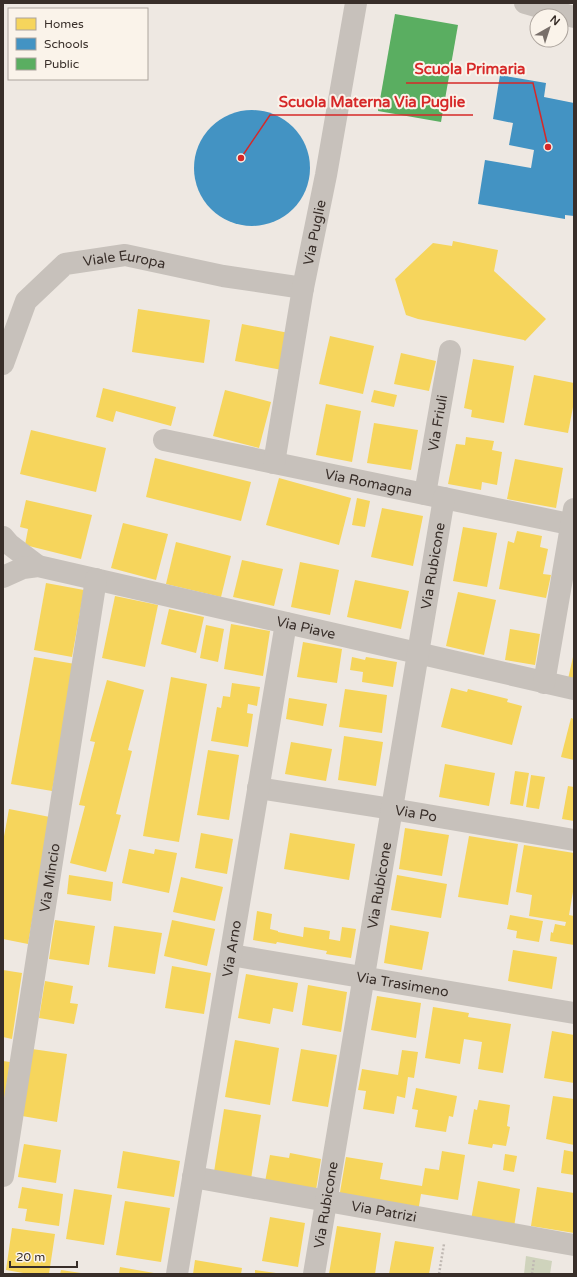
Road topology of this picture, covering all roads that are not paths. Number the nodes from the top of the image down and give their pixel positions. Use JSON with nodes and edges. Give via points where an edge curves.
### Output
{"nodes":[{"id":1,"x":356,"y":3,"type":"edge"},
{"id":2,"x":525,"y":3,"type":"edge"},
{"id":3,"x":574,"y":17,"type":"edge"},
{"id":4,"x":303,"y":288,"type":"junction"},
{"id":5,"x":450,"y":352,"type":"dead end"},
{"id":6,"x":3,"y":364,"type":"edge"},
{"id":7,"x":164,"y":440,"type":"dead end"},
{"id":8,"x":274,"y":462,"type":"junction"},
{"id":9,"x":435,"y":496,"type":"junction"},
{"id":10,"x":573,"y":519,"type":"edge"},
{"id":11,"x":3,"y":537,"type":"edge"},
{"id":12,"x":38,"y":566,"type":"junction"},
{"id":13,"x":3,"y":577,"type":"edge"},
{"id":14,"x":96,"y":579,"type":"junction"},
{"id":15,"x":286,"y":622,"type":"junction"},
{"id":16,"x":418,"y":653,"type":"junction"},
{"id":17,"x":544,"y":683,"type":"junction"},
{"id":18,"x":574,"y":689,"type":"edge"},
{"id":19,"x":258,"y":788,"type":"junction"},
{"id":20,"x":392,"y":809,"type":"junction"},
{"id":21,"x":574,"y":840,"type":"edge"},
{"id":22,"x":231,"y":955,"type":"junction"},
{"id":23,"x":364,"y":977,"type":"junction"},
{"id":24,"x":574,"y":1013,"type":"edge"},
{"id":25,"x":3,"y":1176,"type":"edge"},
{"id":26,"x":193,"y":1178,"type":"junction"},
{"id":27,"x":327,"y":1201,"type":"junction"},
{"id":28,"x":574,"y":1245,"type":"edge"},
{"id":29,"x":177,"y":1274,"type":"edge"},
{"id":30,"x":314,"y":1274,"type":"edge"}],
"edges":[{"from":1,"to":4,"type":"street","name":"Via Puglie"},
{"from":2,"to":3,"type":"street"},
{"from":4,"to":6,"type":"street","name":"Viale Europa","via":[[223,276],[125,255],[65,264],[26,301]]},
{"from":4,"to":8,"type":"street","name":"Via Puglie"},
{"from":5,"to":9,"type":"street","name":"Via Friuli"},
{"from":7,"to":8,"type":"street","name":"Via Romagna"},
{"from":8,"to":9,"type":"street","name":"Via Romagna"},
{"from":9,"to":10,"type":"street","name":"Via Romagna"},
{"from":9,"to":16,"type":"street","name":"Via Rubicone"},
{"from":10,"to":17,"type":"street"},
{"from":11,"to":12,"type":"street","name":"Via Piave"},
{"from":12,"to":13,"type":"street","name":"Via Piave","via":[[23,568]]},
{"from":12,"to":14,"type":"street","name":"Via Piave"},
{"from":14,"to":15,"type":"street","name":"Via Piave"},
{"from":14,"to":25,"type":"street","name":"Via Mincio"},
{"from":15,"to":16,"type":"street","name":"Via Piave"},
{"from":15,"to":19,"type":"street","name":"Via Arno"},
{"from":16,"to":17,"type":"street","name":"Via Piave"},
{"from":16,"to":20,"type":"street","name":"Via Rubicone"},
{"from":17,"to":18,"type":"street","name":"Via Piave"},
{"from":19,"to":20,"type":"street","name":"Via Po"},
{"from":19,"to":22,"type":"street","name":"Via Arno"},
{"from":20,"to":21,"type":"street","name":"Via Po"},
{"from":20,"to":23,"type":"street","name":"Via Rubicone"},
{"from":22,"to":23,"type":"street","name":"Via Trasimeno"},
{"from":22,"to":26,"type":"street","name":"Via Arno"},
{"from":23,"to":24,"type":"street","name":"Via Trasimeno"},
{"from":23,"to":27,"type":"street","name":"Via Rubicone"},
{"from":26,"to":27,"type":"street","name":"Via Patrizi"},
{"from":26,"to":29,"type":"street","name":"Via Arno"},
{"from":27,"to":28,"type":"street","name":"Via Patrizi"},
{"from":27,"to":30,"type":"street","name":"Via Rubicone"}]}
